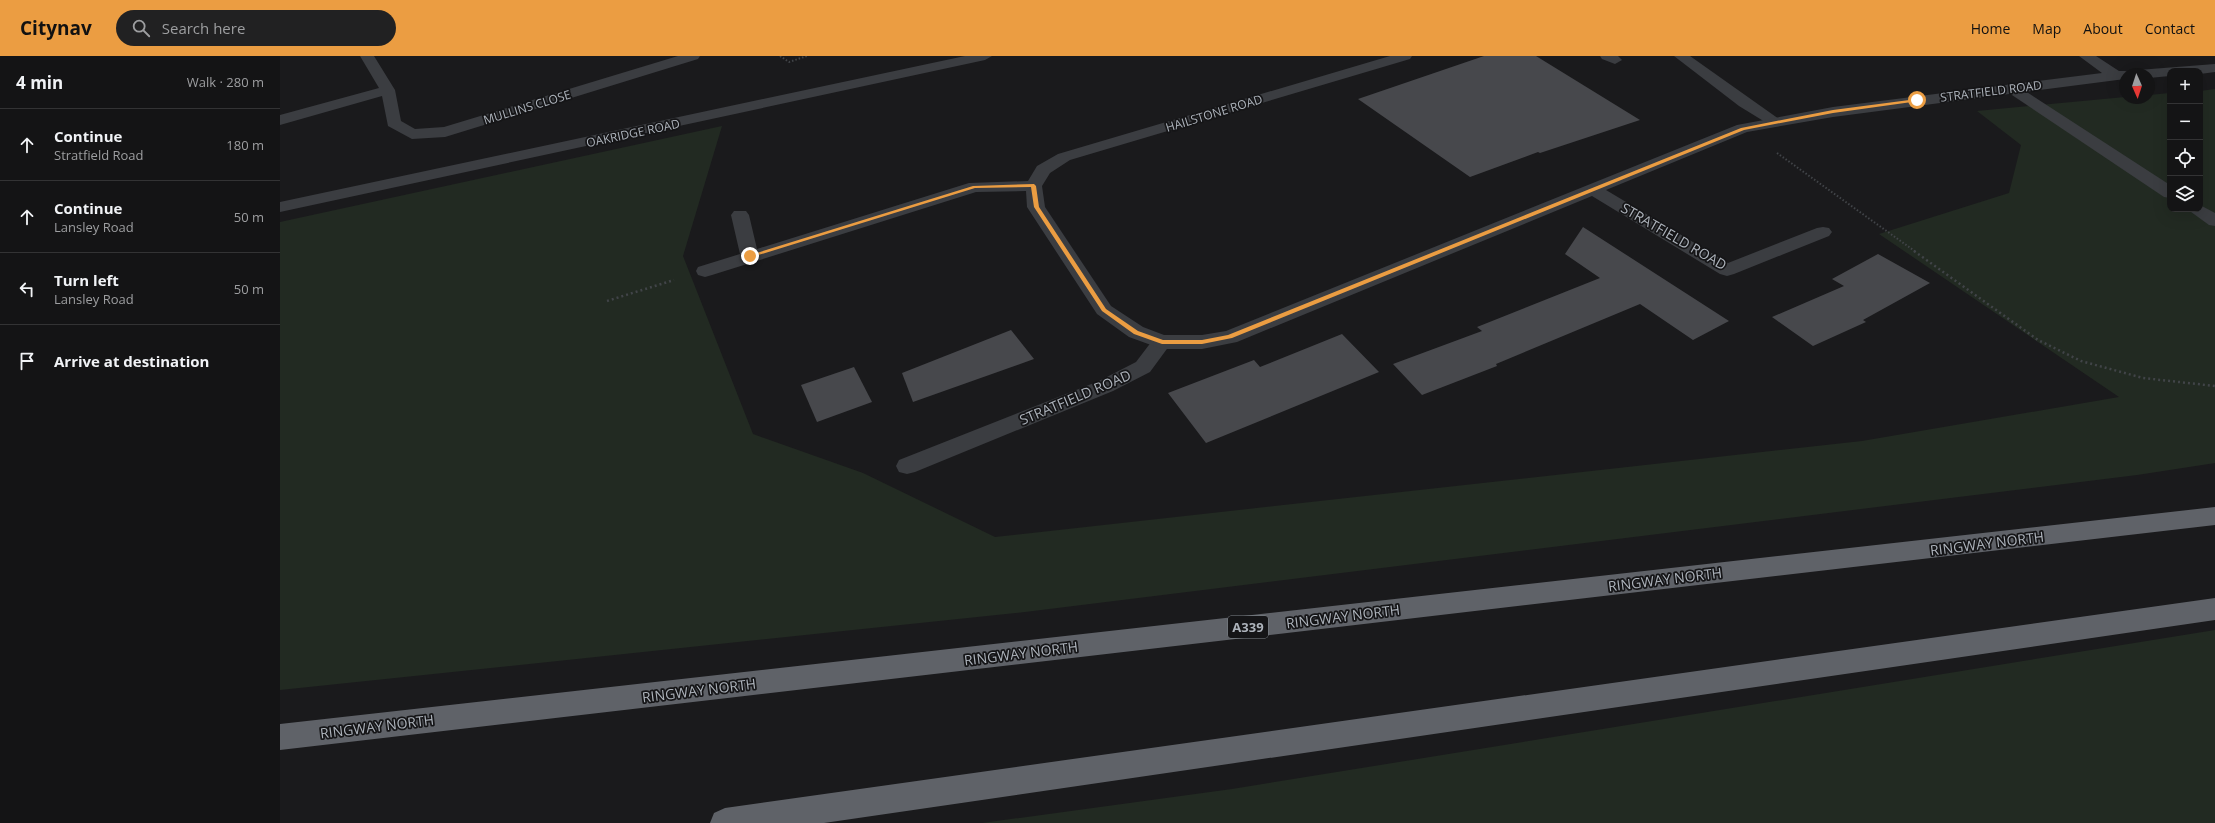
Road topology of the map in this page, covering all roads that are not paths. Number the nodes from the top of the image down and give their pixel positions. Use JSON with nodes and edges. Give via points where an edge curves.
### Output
{"nodes":[{"id":1,"x":367,"y":56,"type":"edge"},
{"id":2,"x":693,"y":56,"type":"edge"},
{"id":3,"x":985,"y":56,"type":"edge"},
{"id":4,"x":1405,"y":56,"type":"edge"},
{"id":5,"x":1681,"y":56,"type":"edge"},
{"id":6,"x":2086,"y":56,"type":"edge"},
{"id":7,"x":2215,"y":68,"type":"edge"},
{"id":8,"x":2203,"y":69,"type":"edge"},
{"id":9,"x":2167,"y":72,"type":"edge"},
{"id":10,"x":2155,"y":73,"type":"edge"},
{"id":11,"x":2119,"y":74,"type":"edge"},
{"id":12,"x":2119,"y":75,"type":"edge"},
{"id":13,"x":2011,"y":88,"type":"junction"},
{"id":14,"x":388,"y":90,"type":"junction"},
{"id":15,"x":280,"y":120,"type":"edge"},
{"id":16,"x":1775,"y":122,"type":"junction"},
{"id":17,"x":1034,"y":186,"type":"junction"},
{"id":18,"x":1593,"y":189,"type":"junction"},
{"id":19,"x":2167,"y":191,"type":"edge"},
{"id":20,"x":280,"y":207,"type":"edge"},
{"id":21,"x":2201,"y":212,"type":"edge"},
{"id":22,"x":740,"y":215,"type":"dead end"},
{"id":23,"x":2215,"y":221,"type":"edge"},
{"id":24,"x":1823,"y":232,"type":"dead end"},
{"id":25,"x":750,"y":256,"type":"junction"},
{"id":26,"x":705,"y":271,"type":"road end"},
{"id":27,"x":1162,"y":342,"type":"junction"},
{"id":28,"x":907,"y":466,"type":"dead end"},
{"id":29,"x":2215,"y":516,"type":"edge"},
{"id":30,"x":2215,"y":609,"type":"edge"},
{"id":31,"x":280,"y":738,"type":"edge"},
{"id":32,"x":725,"y":823,"type":"edge"}],
"edges":[{"from":1,"to":14,"type":"street","name":"MULLINS CLOSE"},
{"from":2,"to":14,"type":"street","name":"MULLINS CLOSE","via":[[445,132],[412,134],[394,123]]},
{"from":3,"to":20,"type":"street","name":"OAKRIDGE ROAD"},
{"from":4,"to":17,"type":"street","name":"HAILSTONE ROAD","via":[[1064,157],[1043,170]]},
{"from":5,"to":16,"type":"street","via":[[1744,103]]},
{"from":6,"to":11,"type":"street","name":"STRATFIELD ROAD"},
{"from":7,"to":8,"type":"street"},
{"from":9,"to":10,"type":"street"},
{"from":12,"to":13,"type":"street","name":"STRATFIELD ROAD"},
{"from":13,"to":16,"type":"street","name":"STRATFIELD ROAD"},
{"from":13,"to":19,"type":"street"},
{"from":14,"to":15,"type":"street"},
{"from":16,"to":18,"type":"street","name":"STRATFIELD ROAD","via":[[1743,128]]},
{"from":17,"to":25,"type":"street","via":[[975,187]]},
{"from":17,"to":27,"type":"street","via":[[1036,207],[1104,310],[1136,332]]},
{"from":18,"to":24,"type":"street","name":"STRATFIELD ROAD","via":[[1727,270]]},
{"from":18,"to":27,"type":"street","name":"STRATFIELD ROAD","via":[[1230,337],[1202,342]]},
{"from":21,"to":23,"type":"street"},
{"from":22,"to":25,"type":"street"},
{"from":25,"to":26,"type":"street"},
{"from":27,"to":28,"type":"street","name":"STRATFIELD ROAD","via":[[1142,367],[1106,386]]},
{"from":29,"to":31,"type":"highway","name":"RINGWAY NORTH","number":"A339"},
{"from":30,"to":32,"type":"highway"}]}
